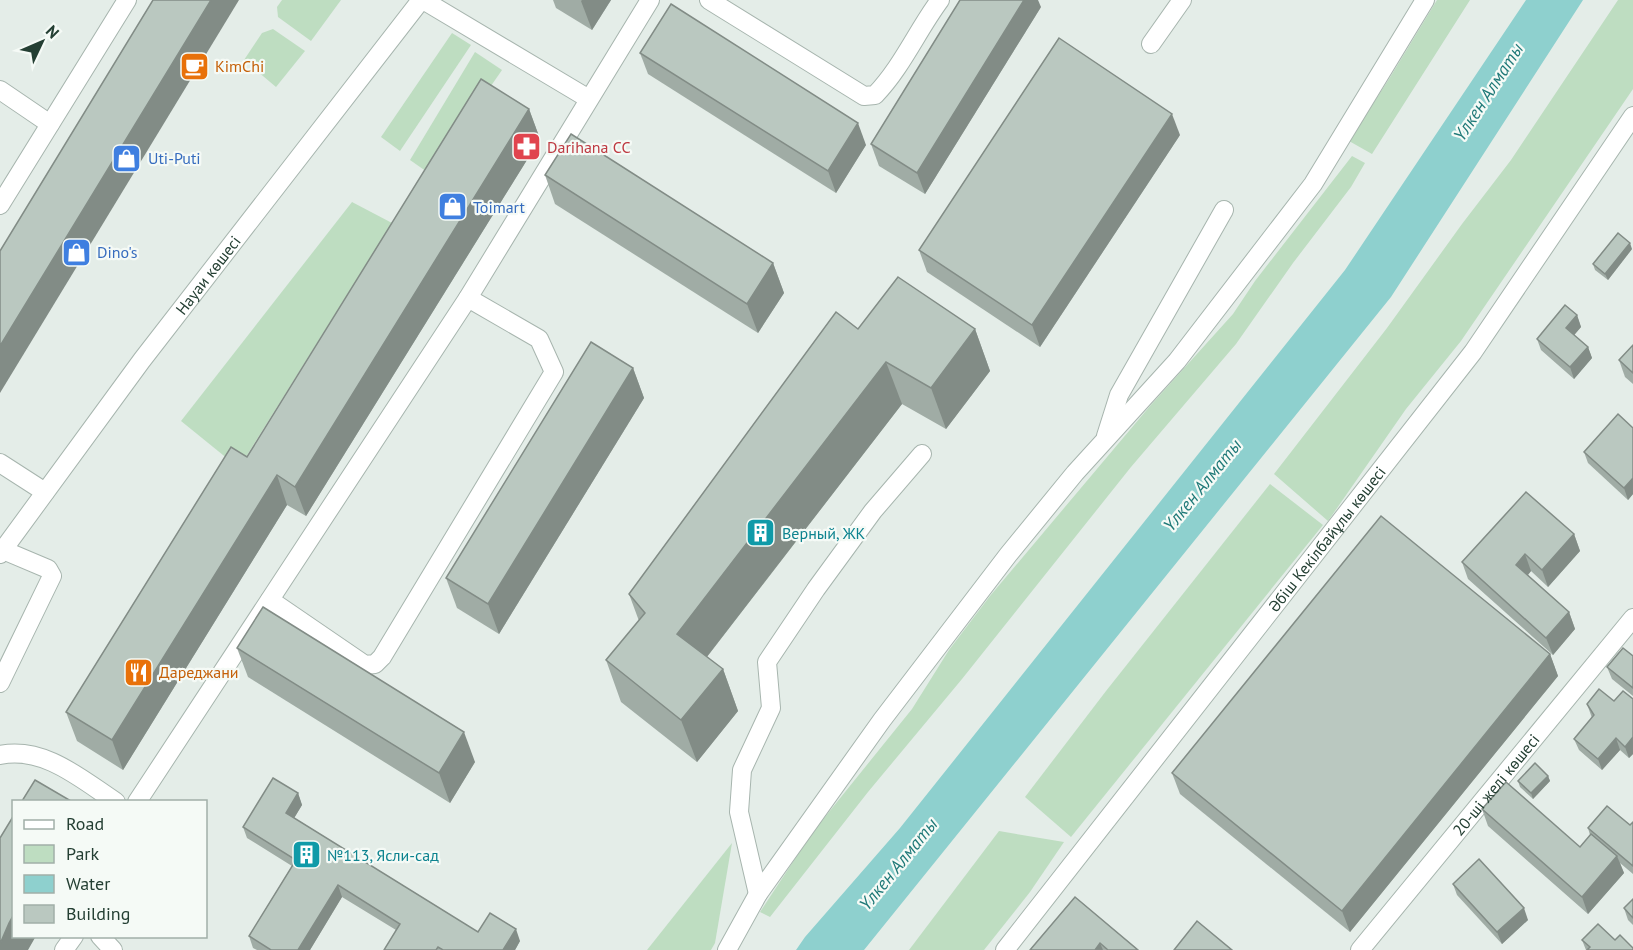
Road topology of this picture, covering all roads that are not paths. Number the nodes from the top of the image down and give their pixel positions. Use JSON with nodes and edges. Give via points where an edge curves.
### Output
{"nodes":[{"id":1,"x":127,"y":0,"type":"edge"},
{"id":2,"x":422,"y":0,"type":"edge"},
{"id":3,"x":650,"y":0,"type":"edge"},
{"id":4,"x":709,"y":0,"type":"edge"},
{"id":5,"x":940,"y":0,"type":"edge"},
{"id":6,"x":1182,"y":0,"type":"edge"},
{"id":7,"x":1425,"y":0,"type":"edge"},
{"id":8,"x":1151,"y":44,"type":"dead end"},
{"id":9,"x":0,"y":90,"type":"edge"},
{"id":10,"x":589,"y":99,"type":"junction"},
{"id":11,"x":1633,"y":116,"type":"edge"},
{"id":12,"x":50,"y":124,"type":"junction"},
{"id":13,"x":0,"y":205,"type":"edge"},
{"id":14,"x":1224,"y":210,"type":"dead end"},
{"id":15,"x":468,"y":298,"type":"junction"},
{"id":16,"x":1105,"y":441,"type":"junction"},
{"id":17,"x":922,"y":454,"type":"dead end"},
{"id":18,"x":0,"y":463,"type":"edge"},
{"id":19,"x":45,"y":492,"type":"junction"},
{"id":20,"x":1,"y":552,"type":"edge"},
{"id":21,"x":270,"y":600,"type":"junction"},
{"id":22,"x":1633,"y":618,"type":"edge"},
{"id":23,"x":0,"y":682,"type":"edge"},
{"id":24,"x":0,"y":755,"type":"edge"},
{"id":25,"x":114,"y":800,"type":"edge"},
{"id":26,"x":138,"y":800,"type":"edge"},
{"id":27,"x":758,"y":894,"type":"junction"},
{"id":28,"x":102,"y":938,"type":"edge"},
{"id":29,"x":113,"y":950,"type":"edge"},
{"id":30,"x":727,"y":950,"type":"edge"},
{"id":31,"x":1005,"y":950,"type":"edge"},
{"id":32,"x":1360,"y":950,"type":"edge"}],
"edges":[{"from":1,"to":12,"type":"street"},
{"from":2,"to":10,"type":"street"},
{"from":2,"to":19,"type":"street","name":"Науаи көшесі","via":[[142,360]]},
{"from":3,"to":10,"type":"street"},
{"from":4,"to":5,"type":"street","via":[[864,96],[875,95],[886,84]]},
{"from":6,"to":8,"type":"street"},
{"from":7,"to":16,"type":"street","via":[[1313,184],[1177,361]]},
{"from":9,"to":12,"type":"street"},
{"from":10,"to":15,"type":"street"},
{"from":11,"to":31,"type":"street","name":"Әбіш Кекілбайұлы көшесі","via":[[1473,352]]},
{"from":12,"to":13,"type":"street"},
{"from":14,"to":16,"type":"street","via":[[1119,395]]},
{"from":15,"to":21,"type":"street"},
{"from":15,"to":21,"type":"street","via":[[539,339],[554,372],[382,657],[375,664],[365,664]]},
{"from":16,"to":27,"type":"street","via":[[1008,555],[882,720]]},
{"from":17,"to":27,"type":"street","via":[[873,511],[767,662],[771,708],[742,770],[739,812]]},
{"from":18,"to":19,"type":"street"},
{"from":19,"to":20,"type":"street","name":"Науаи көшесі"},
{"from":20,"to":23,"type":"street","via":[[48,569],[52,576]]},
{"from":21,"to":26,"type":"street"},
{"from":22,"to":32,"type":"street","name":"20-ші желі көшесі"},
{"from":24,"to":25,"type":"street","via":[[15,752],[39,756]]},
{"from":27,"to":30,"type":"street"},
{"from":28,"to":29,"type":"street"}]}
